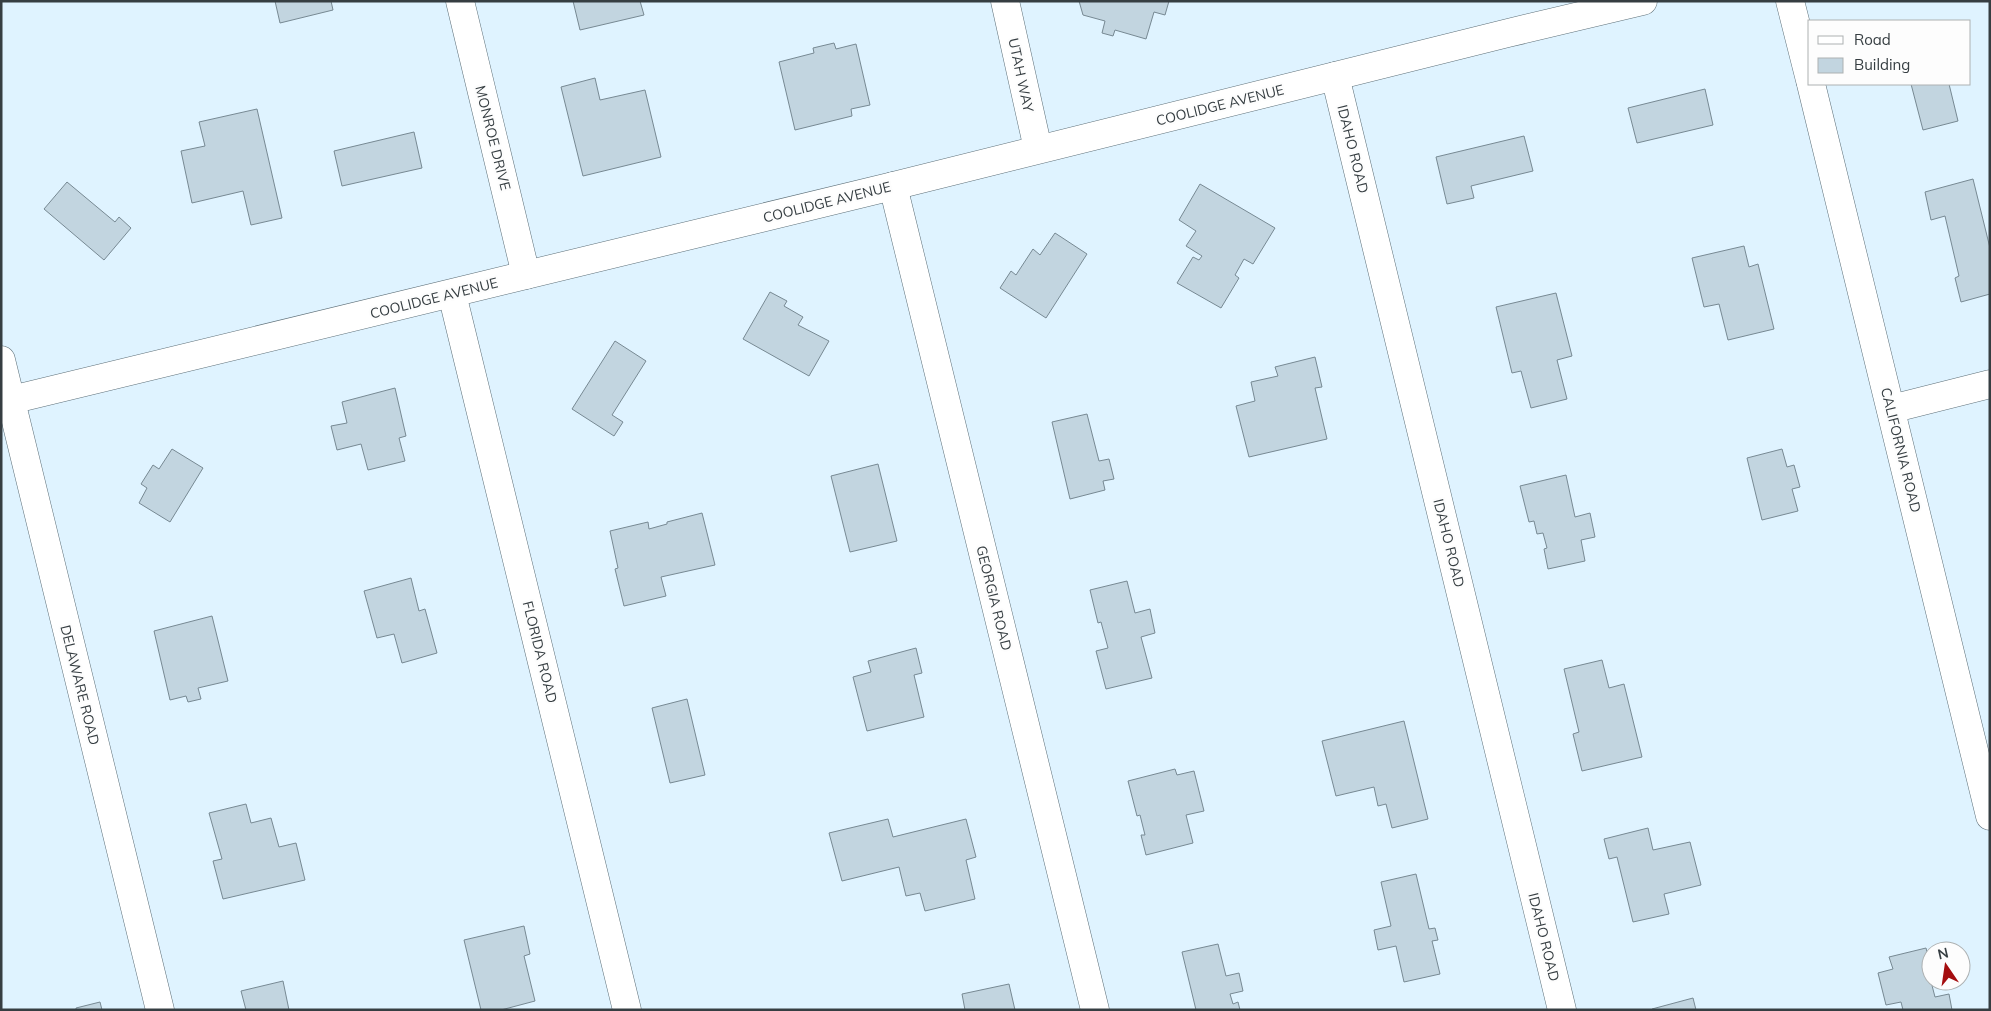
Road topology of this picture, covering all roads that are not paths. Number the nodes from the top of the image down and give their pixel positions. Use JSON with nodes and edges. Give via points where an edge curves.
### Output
{"nodes":[{"id":1,"x":460,"y":1,"type":"edge"},
{"id":2,"x":1005,"y":1,"type":"edge"},
{"id":3,"x":1643,"y":1,"type":"edge"},
{"id":4,"x":1790,"y":1,"type":"edge"},
{"id":5,"x":1808,"y":74,"type":"edge"},
{"id":6,"x":1336,"y":76,"type":"junction"},
{"id":7,"x":1811,"y":85,"type":"edge"},
{"id":8,"x":1038,"y":149,"type":"junction"},
{"id":9,"x":893,"y":186,"type":"junction"},
{"id":10,"x":526,"y":275,"type":"junction"},
{"id":11,"x":452,"y":294,"type":"junction"},
{"id":12,"x":1,"y":360,"type":"edge"},
{"id":13,"x":1990,"y":384,"type":"edge"},
{"id":14,"x":11,"y":400,"type":"junction"},
{"id":15,"x":1891,"y":409,"type":"junction"},
{"id":16,"x":1990,"y":816,"type":"edge"},
{"id":17,"x":160,"y":1010,"type":"edge"},
{"id":18,"x":627,"y":1010,"type":"edge"},
{"id":19,"x":1095,"y":1010,"type":"edge"},
{"id":20,"x":1562,"y":1010,"type":"edge"}],
"edges":[{"from":1,"to":10,"type":"street","name":"MONROE DRIVE"},
{"from":2,"to":8,"type":"street","name":"UTAH WAY"},
{"from":3,"to":6,"type":"street","name":"COOLIDGE AVENUE"},
{"from":4,"to":5,"type":"street","name":"CALIFORNIA ROAD"},
{"from":6,"to":8,"type":"street","name":"COOLIDGE AVENUE"},
{"from":6,"to":20,"type":"street","name":"IDAHO ROAD"},
{"from":7,"to":15,"type":"street","name":"CALIFORNIA ROAD"},
{"from":8,"to":9,"type":"street","name":"COOLIDGE AVENUE"},
{"from":9,"to":10,"type":"street","name":"COOLIDGE AVENUE"},
{"from":9,"to":19,"type":"street","name":"GEORGIA ROAD"},
{"from":10,"to":11,"type":"street","name":"COOLIDGE AVENUE"},
{"from":11,"to":14,"type":"street","name":"COOLIDGE AVENUE"},
{"from":11,"to":18,"type":"street","name":"FLORIDA ROAD"},
{"from":12,"to":14,"type":"street","name":"DELAWARE ROAD"},
{"from":13,"to":15,"type":"street"},
{"from":14,"to":17,"type":"street","name":"DELAWARE ROAD"},
{"from":15,"to":16,"type":"street","name":"CALIFORNIA ROAD"}]}
